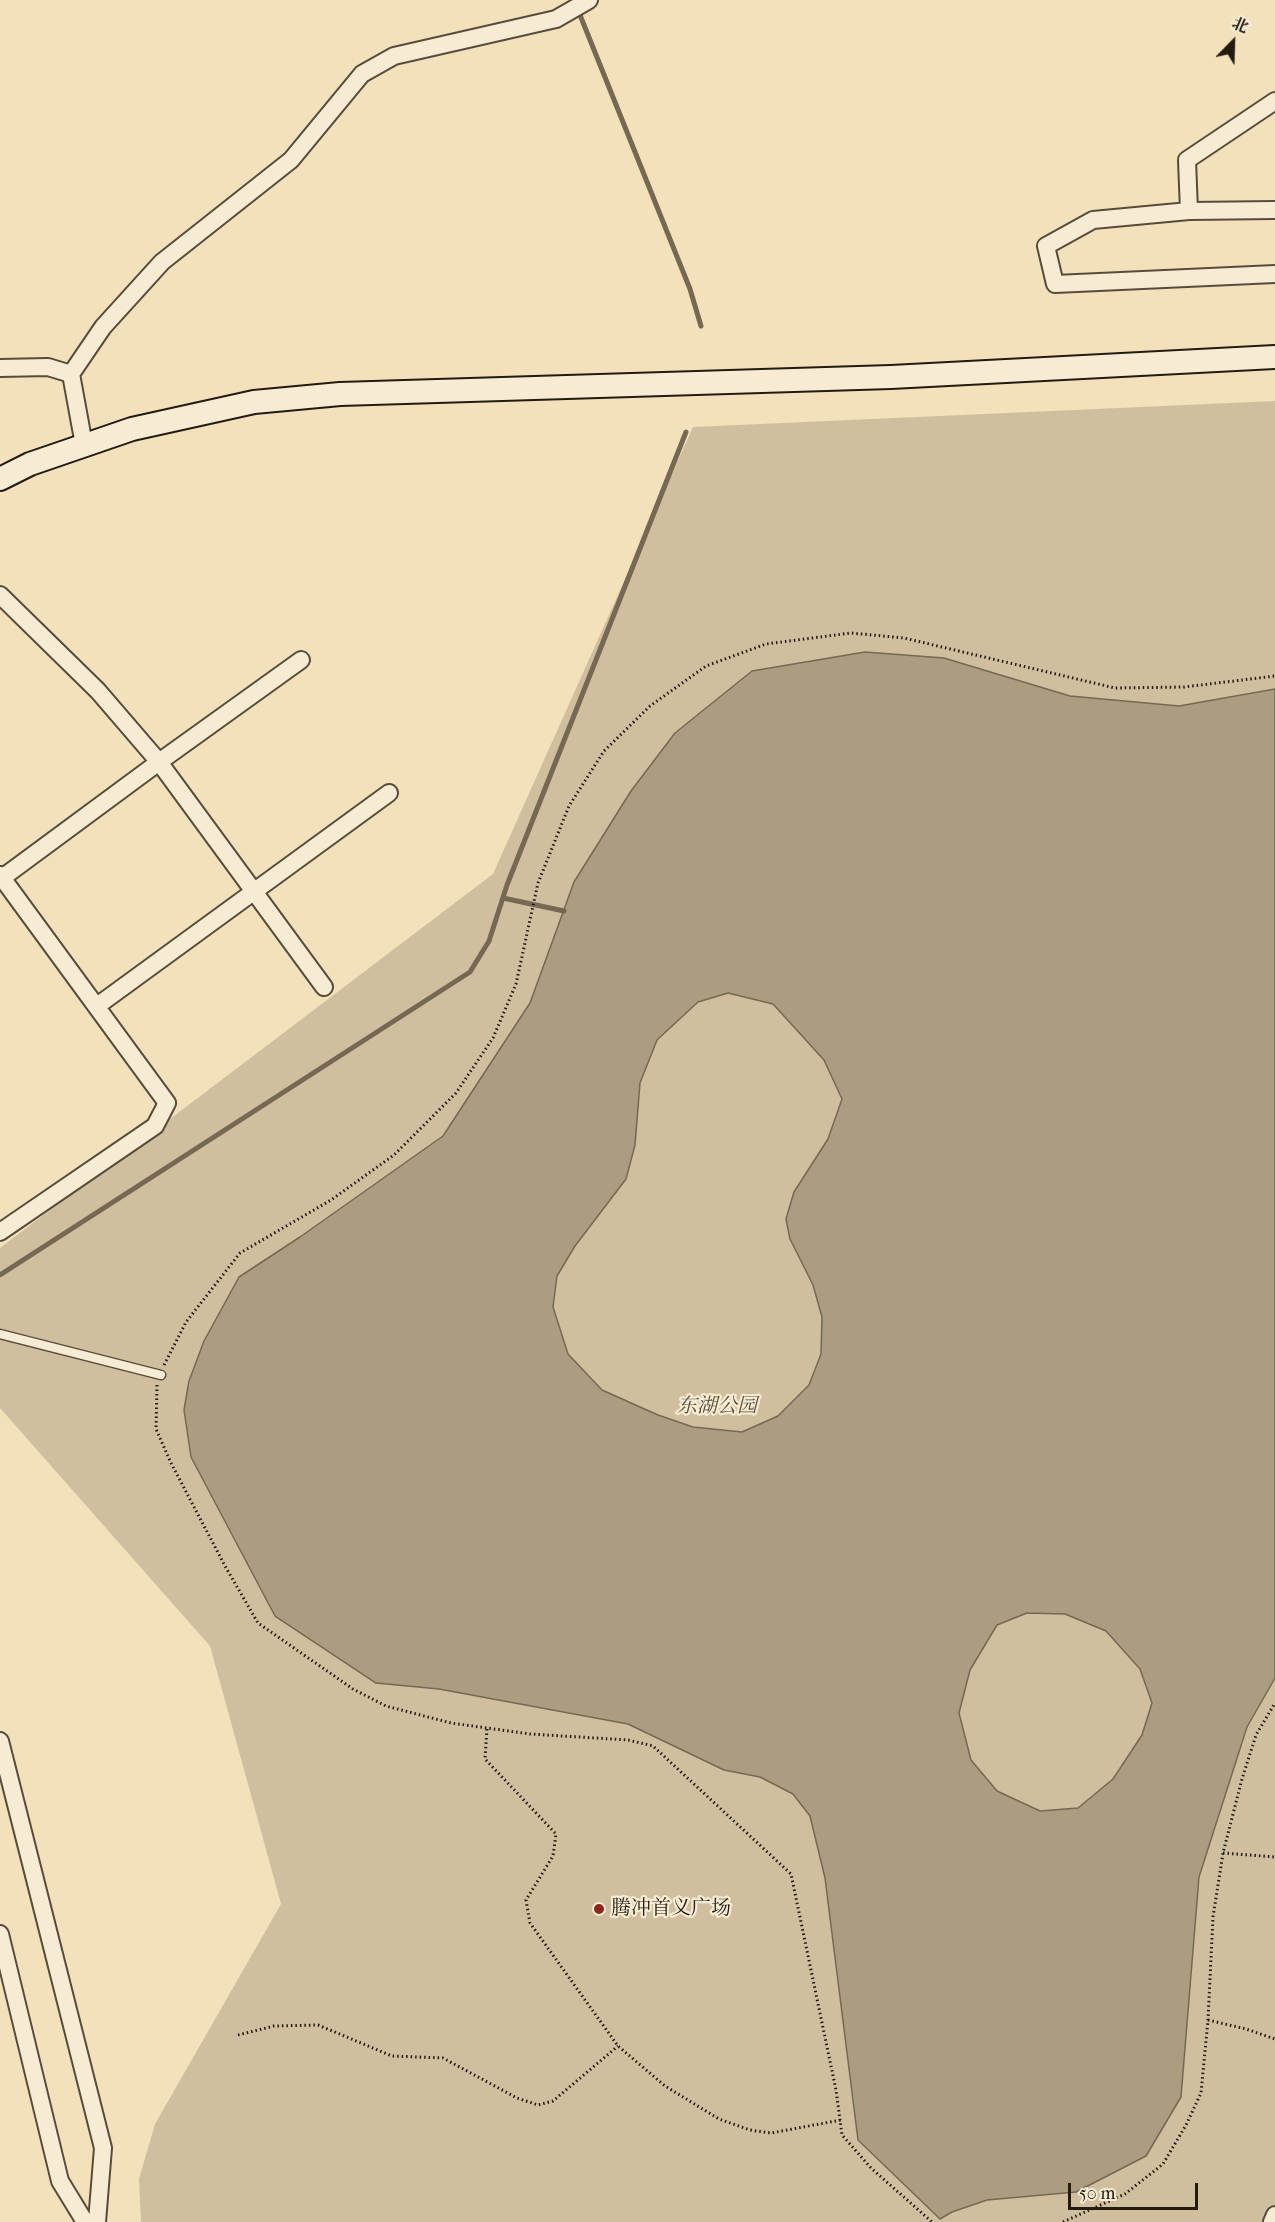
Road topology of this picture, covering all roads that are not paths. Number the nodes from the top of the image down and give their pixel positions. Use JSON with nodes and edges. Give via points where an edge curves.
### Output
{"nodes":[{"id":1,"x":584,"y":1,"type":"edge"},
{"id":2,"x":1275,"y":101,"type":"edge"},
{"id":3,"x":1275,"y":210,"type":"edge"},
{"id":4,"x":1189,"y":211,"type":"junction"},
{"id":5,"x":1275,"y":274,"type":"edge"},
{"id":6,"x":1275,"y":357,"type":"edge"},
{"id":7,"x":0,"y":368,"type":"edge"},
{"id":8,"x":71,"y":374,"type":"junction"},
{"id":9,"x":84,"y":445,"type":"junction"},
{"id":10,"x":0,"y":478,"type":"edge"},
{"id":11,"x":0,"y":596,"type":"edge"},
{"id":12,"x":301,"y":660,"type":"dead end"},
{"id":13,"x":159,"y":762,"type":"junction"},
{"id":14,"x":389,"y":793,"type":"dead end"},
{"id":15,"x":1,"y":877,"type":"edge"},
{"id":16,"x":255,"y":891,"type":"junction"},
{"id":17,"x":324,"y":987,"type":"dead end"},
{"id":18,"x":97,"y":1006,"type":"junction"},
{"id":19,"x":0,"y":1232,"type":"edge"},
{"id":20,"x":0,"y":1335,"type":"edge"},
{"id":21,"x":160,"y":1375,"type":"road end"},
{"id":22,"x":0,"y":1741,"type":"edge"},
{"id":23,"x":0,"y":1934,"type":"edge"},
{"id":24,"x":1275,"y":2215,"type":"edge"},
{"id":25,"x":85,"y":2222,"type":"edge"},
{"id":26,"x":97,"y":2222,"type":"edge"},
{"id":27,"x":1272,"y":2222,"type":"edge"}],
"edges":[{"from":1,"to":8,"type":"street","via":[[556,19],[394,56],[362,74],[291,160],[162,262],[103,327]]},
{"from":2,"to":4,"type":"street","via":[[1187,160]]},
{"from":3,"to":4,"type":"street"},
{"from":4,"to":5,"type":"street","via":[[1093,220],[1046,246],[1055,284]]},
{"from":6,"to":9,"type":"main road","via":[[891,377],[340,394],[254,402],[132,429]]},
{"from":7,"to":8,"type":"street","via":[[48,367]]},
{"from":8,"to":9,"type":"street"},
{"from":9,"to":10,"type":"main road"},
{"from":11,"to":13,"type":"street","via":[[98,691]]},
{"from":12,"to":13,"type":"street"},
{"from":13,"to":15,"type":"street"},
{"from":13,"to":16,"type":"street"},
{"from":14,"to":16,"type":"street"},
{"from":15,"to":18,"type":"street"},
{"from":16,"to":17,"type":"street"},
{"from":16,"to":18,"type":"street"},
{"from":18,"to":19,"type":"street","via":[[167,1103],[154,1125]]},
{"from":20,"to":21,"type":"lane"},
{"from":22,"to":26,"type":"street","via":[[103,2148]]},
{"from":23,"to":25,"type":"street","via":[[60,2181]]},
{"from":24,"to":27,"type":"street"}]}
